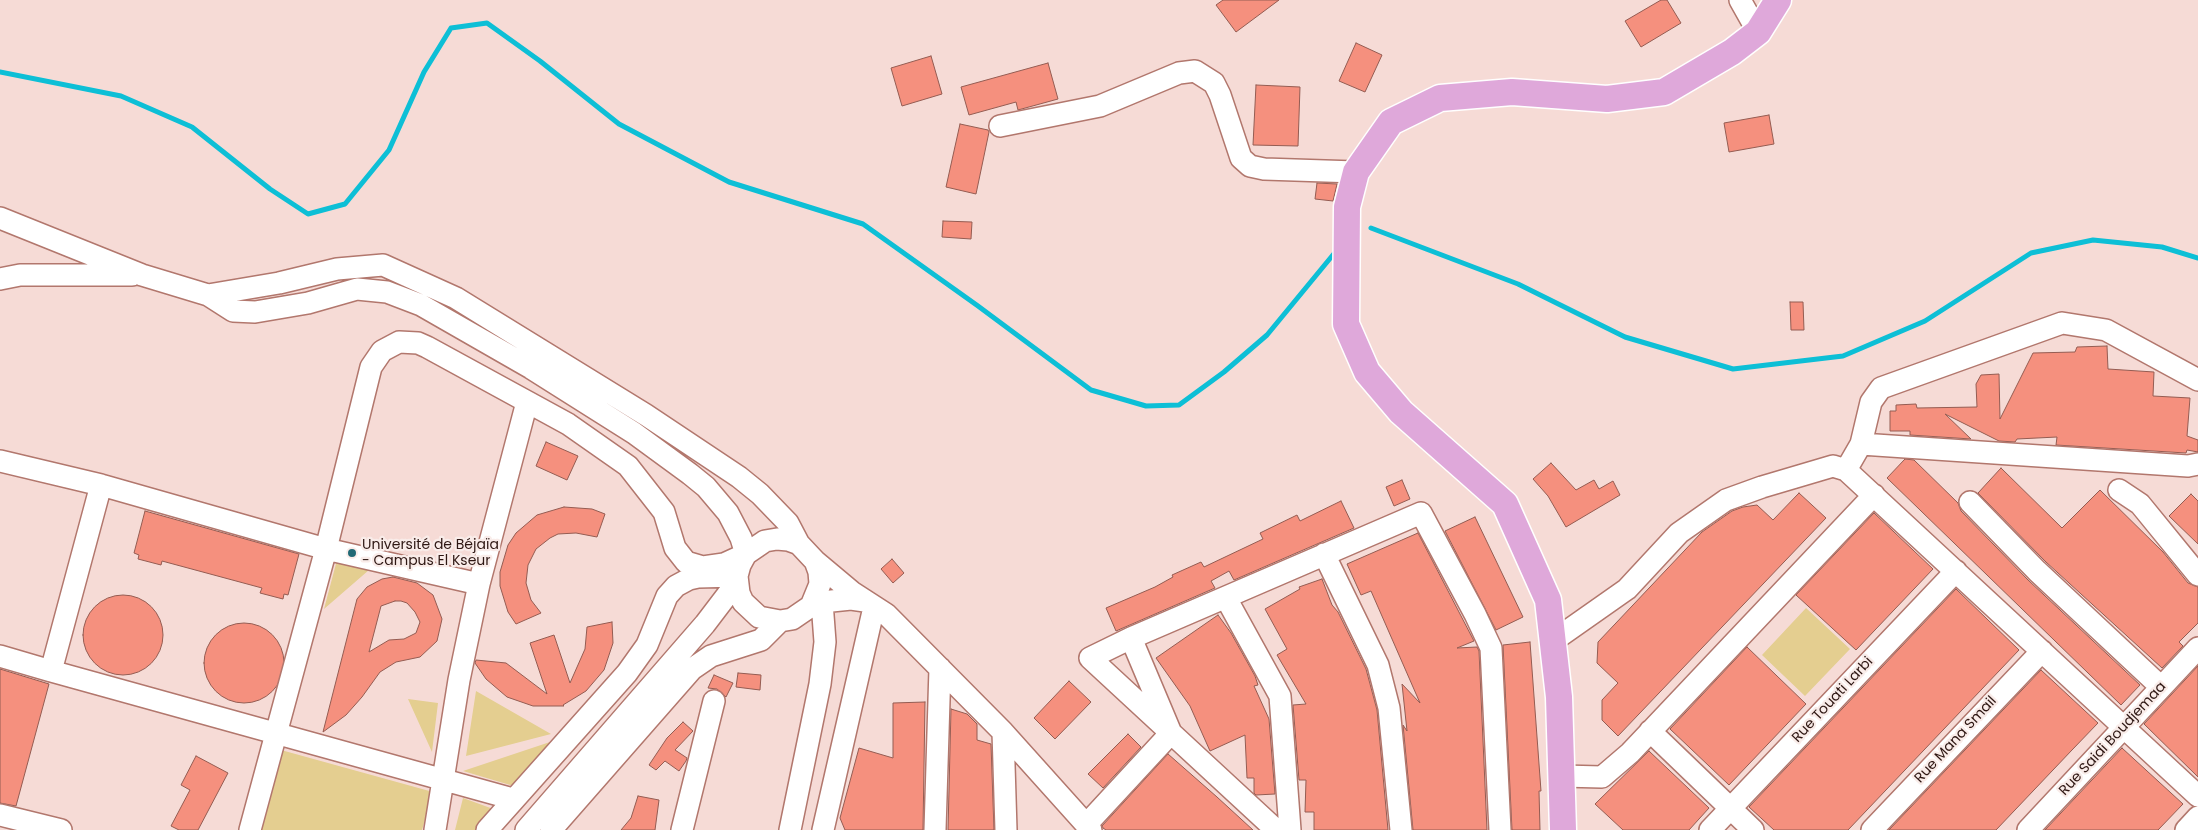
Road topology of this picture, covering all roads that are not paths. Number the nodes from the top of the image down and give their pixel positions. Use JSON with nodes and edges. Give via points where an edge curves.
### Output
{"nodes":[{"id":1,"x":1740,"y":0,"type":"edge"},
{"id":2,"x":1778,"y":0,"type":"edge"},
{"id":3,"x":1758,"y":32,"type":"junction"},
{"id":4,"x":1000,"y":126,"type":"dead end"},
{"id":5,"x":1356,"y":172,"type":"junction"},
{"id":6,"x":0,"y":218,"type":"edge"},
{"id":7,"x":142,"y":275,"type":"junction"},
{"id":8,"x":0,"y":278,"type":"edge"},
{"id":9,"x":208,"y":296,"type":"junction"},
{"id":10,"x":2198,"y":380,"type":"edge"},
{"id":11,"x":527,"y":402,"type":"junction"},
{"id":12,"x":1861,"y":444,"type":"junction"},
{"id":13,"x":0,"y":461,"type":"edge"},
{"id":14,"x":2198,"y":464,"type":"edge"},
{"id":15,"x":1846,"y":470,"type":"junction"},
{"id":16,"x":101,"y":485,"type":"junction"},
{"id":17,"x":2119,"y":490,"type":"dead end"},
{"id":18,"x":1874,"y":496,"type":"junction"},
{"id":19,"x":1970,"y":502,"type":"dead end"},
{"id":20,"x":799,"y":544,"type":"junction"},
{"id":21,"x":326,"y":549,"type":"junction"},
{"id":22,"x":746,"y":554,"type":"junction"},
{"id":23,"x":1324,"y":554,"type":"junction"},
{"id":24,"x":815,"y":561,"type":"junction"},
{"id":25,"x":1956,"y":571,"type":"junction"},
{"id":26,"x":2198,"y":575,"type":"edge"},
{"id":27,"x":737,"y":579,"type":"junction"},
{"id":28,"x":479,"y":584,"type":"junction"},
{"id":29,"x":1226,"y":598,"type":"junction"},
{"id":30,"x":816,"y":604,"type":"junction"},
{"id":31,"x":869,"y":604,"type":"junction"},
{"id":32,"x":780,"y":621,"type":"junction"},
{"id":33,"x":1131,"y":638,"type":"junction"},
{"id":34,"x":1553,"y":642,"type":"junction"},
{"id":35,"x":2198,"y":648,"type":"edge"},
{"id":36,"x":2042,"y":650,"type":"junction"},
{"id":37,"x":0,"y":656,"type":"edge"},
{"id":38,"x":940,"y":668,"type":"junction"},
{"id":39,"x":51,"y":671,"type":"junction"},
{"id":40,"x":2161,"y":687,"type":"junction"},
{"id":41,"x":714,"y":702,"type":"dead end"},
{"id":42,"x":2125,"y":726,"type":"junction"},
{"id":43,"x":1650,"y":731,"type":"junction"},
{"id":44,"x":1003,"y":732,"type":"junction"},
{"id":45,"x":1171,"y":732,"type":"junction"},
{"id":46,"x":276,"y":735,"type":"junction"},
{"id":47,"x":1562,"y":776,"type":"junction"},
{"id":48,"x":444,"y":780,"type":"junction"},
{"id":49,"x":2198,"y":796,"type":"edge"},
{"id":50,"x":513,"y":799,"type":"junction"},
{"id":51,"x":1731,"y":808,"type":"junction"},
{"id":52,"x":0,"y":815,"type":"edge"},
{"id":53,"x":2198,"y":817,"type":"edge"},
{"id":54,"x":1082,"y":828,"type":"edge"},
{"id":55,"x":61,"y":830,"type":"edge"},
{"id":56,"x":250,"y":830,"type":"edge"},
{"id":57,"x":435,"y":830,"type":"edge"},
{"id":58,"x":486,"y":830,"type":"edge"},
{"id":59,"x":526,"y":830,"type":"edge"},
{"id":60,"x":551,"y":830,"type":"edge"},
{"id":61,"x":682,"y":830,"type":"edge"},
{"id":62,"x":790,"y":830,"type":"edge"},
{"id":63,"x":823,"y":830,"type":"edge"},
{"id":64,"x":935,"y":830,"type":"edge"},
{"id":65,"x":1006,"y":830,"type":"edge"},
{"id":66,"x":1276,"y":830,"type":"edge"},
{"id":67,"x":1290,"y":830,"type":"edge"},
{"id":68,"x":1401,"y":830,"type":"edge"},
{"id":69,"x":1500,"y":830,"type":"edge"},
{"id":70,"x":1563,"y":830,"type":"edge"},
{"id":71,"x":1710,"y":830,"type":"edge"},
{"id":72,"x":1753,"y":830,"type":"edge"},
{"id":73,"x":1872,"y":830,"type":"edge"},
{"id":74,"x":2028,"y":830,"type":"edge"},
{"id":75,"x":2186,"y":830,"type":"edge"}],
"edges":[{"from":1,"to":3,"type":"street"},
{"from":2,"to":3,"type":"main road"},
{"from":3,"to":5,"type":"main road","via":[[1732,52],[1664,92],[1607,99],[1512,92],[1440,98],[1391,122]]},
{"from":4,"to":5,"type":"street","via":[[1100,106],[1179,73],[1195,71],[1214,83],[1241,158],[1250,166]]},
{"from":5,"to":34,"type":"main road","via":[[1346,207],[1346,324],[1367,372],[1401,412],[1505,504],[1548,600]]},
{"from":6,"to":7,"type":"street"},
{"from":7,"to":8,"type":"street","via":[[20,275]]},
{"from":7,"to":9,"type":"street"},
{"from":9,"to":20,"type":"street","via":[[337,269],[383,265],[456,298],[739,476],[783,518]]},
{"from":9,"to":22,"type":"street","via":[[233,311],[255,312],[357,290],[388,292],[421,306],[531,368],[683,469],[706,487],[728,513]]},
{"from":10,"to":12,"type":"street","via":[[2106,330],[2062,323],[1881,388],[1871,402]]},
{"from":11,"to":21,"type":"street","via":[[418,343],[399,342],[382,351],[372,367]]},
{"from":11,"to":22,"type":"street","via":[[568,424],[628,466],[664,512],[675,548],[686,562],[703,567],[724,564]]},
{"from":11,"to":28,"type":"street"},
{"from":12,"to":14,"type":"street","via":[[2188,466]]},
{"from":12,"to":15,"type":"street"},
{"from":13,"to":16,"type":"street"},
{"from":15,"to":18,"type":"street"},
{"from":15,"to":34,"type":"street","via":[[1833,466],[1726,500],[1679,533],[1627,589]]},
{"from":16,"to":21,"type":"street"},
{"from":16,"to":39,"type":"street"},
{"from":17,"to":26,"type":"street","via":[[2140,504]]},
{"from":18,"to":25,"type":"street"},
{"from":18,"to":43,"type":"street"},
{"from":19,"to":40,"type":"street","via":[[2037,571]]},
{"from":20,"to":22,"type":"street","via":[[777,538],[765,541]]},
{"from":20,"to":24,"type":"street"},
{"from":21,"to":28,"type":"street"},
{"from":21,"to":46,"type":"street"},
{"from":22,"to":27,"type":"street"},
{"from":23,"to":29,"type":"street"},
{"from":23,"to":68,"type":"street","via":[[1378,665],[1389,708]]},
{"from":23,"to":69,"type":"street","via":[[1421,513],[1491,648]]},
{"from":24,"to":30,"type":"street","via":[[820,584]]},
{"from":24,"to":31,"type":"street"},
{"from":25,"to":36,"type":"street"},
{"from":25,"to":51,"type":"street","name":"Rue Touati Larbi"},
{"from":27,"to":32,"type":"street","via":[[743,602],[750,610],[769,620]]},
{"from":27,"to":50,"type":"street","via":[[698,577],[676,586],[667,596],[647,645],[627,673]]},
{"from":27,"to":59,"type":"street","via":[[705,624]]},
{"from":28,"to":48,"type":"street","via":[[458,680]]},
{"from":29,"to":33,"type":"street"},
{"from":29,"to":67,"type":"street","via":[[1280,696]]},
{"from":30,"to":31,"type":"street","via":[[836,599]]},
{"from":30,"to":32,"type":"street","via":[[792,619]]},
{"from":30,"to":62,"type":"street","via":[[824,642],[822,670]]},
{"from":31,"to":38,"type":"street","via":[[886,614]]},
{"from":31,"to":63,"type":"street"},
{"from":32,"to":60,"type":"street","via":[[761,640],[716,654],[692,669]]},
{"from":33,"to":45,"type":"street"},
{"from":33,"to":45,"type":"street","via":[[1090,658]]},
{"from":34,"to":47,"type":"main road","via":[[1560,697]]},
{"from":35,"to":40,"type":"street","name":"Rue Saidi Boudjemaa"},
{"from":36,"to":42,"type":"street"},
{"from":36,"to":73,"type":"street","name":"Rue Mana Smail"},
{"from":37,"to":39,"type":"street"},
{"from":38,"to":44,"type":"street"},
{"from":38,"to":64,"type":"street"},
{"from":39,"to":46,"type":"street"},
{"from":40,"to":42,"type":"street","name":"Rue Saidi Boudjemaa"},
{"from":41,"to":61,"type":"street"},
{"from":42,"to":49,"type":"street"},
{"from":42,"to":74,"type":"street","name":"Rue Saidi Boudjemaa"},
{"from":43,"to":47,"type":"street","via":[[1602,777]]},
{"from":43,"to":51,"type":"street"},
{"from":44,"to":54,"type":"street","via":[[1069,807]]},
{"from":44,"to":65,"type":"street"},
{"from":45,"to":54,"type":"street"},
{"from":45,"to":66,"type":"street"},
{"from":46,"to":48,"type":"street"},
{"from":46,"to":56,"type":"street"},
{"from":47,"to":70,"type":"main road"},
{"from":48,"to":50,"type":"street"},
{"from":48,"to":57,"type":"street"},
{"from":50,"to":58,"type":"street"},
{"from":51,"to":71,"type":"street","name":"Rue Touati Larbi"},
{"from":51,"to":72,"type":"street"},
{"from":52,"to":55,"type":"street"},
{"from":53,"to":75,"type":"street"}]}
